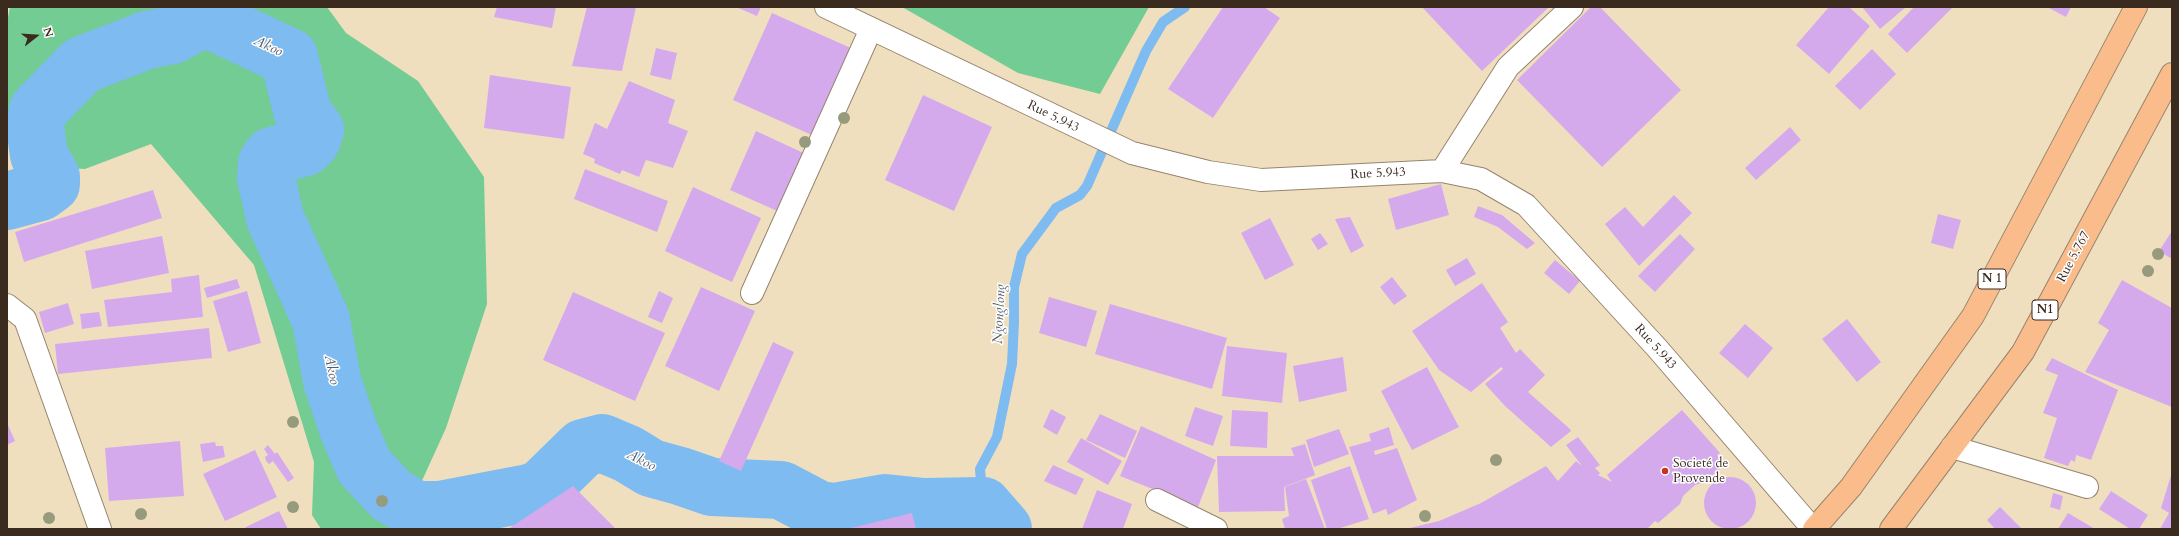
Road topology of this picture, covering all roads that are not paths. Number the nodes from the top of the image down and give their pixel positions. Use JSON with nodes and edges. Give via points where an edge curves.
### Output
{"nodes":[{"id":1,"x":826,"y":7,"type":"edge"},
{"id":2,"x":1572,"y":7,"type":"edge"},
{"id":3,"x":2136,"y":7,"type":"edge"},
{"id":4,"x":871,"y":29,"type":"junction"},
{"id":5,"x":2172,"y":74,"type":"edge"},
{"id":6,"x":1442,"y":171,"type":"junction"},
{"id":7,"x":752,"y":293,"type":"dead end"},
{"id":8,"x":7,"y":304,"type":"edge"},
{"id":9,"x":1952,"y":447,"type":"junction"},
{"id":10,"x":2086,"y":487,"type":"dead end"},
{"id":11,"x":1157,"y":500,"type":"dead end"},
{"id":12,"x":1894,"y":528,"type":"edge"},
{"id":13,"x":100,"y":529,"type":"edge"},
{"id":14,"x":1216,"y":529,"type":"edge"},
{"id":15,"x":1814,"y":529,"type":"edge"}],
"edges":[{"from":1,"to":4,"type":"street","name":"Rue 5.943"},
{"from":2,"to":6,"type":"street","via":[[1508,66]]},
{"from":3,"to":15,"type":"highway","number":"N 1","via":[[1973,316],[1851,487]]},
{"from":4,"to":6,"type":"street","name":"Rue 5.943","via":[[1132,153],[1208,172],[1261,180]]},
{"from":4,"to":7,"type":"street"},
{"from":5,"to":9,"type":"highway","name":"Rue 5.767","number":"N1","via":[[2023,352]]},
{"from":6,"to":15,"type":"street","name":"Rue 5.943","via":[[1481,179],[1526,205],[1657,348]]},
{"from":8,"to":13,"type":"street","via":[[25,319]]},
{"from":9,"to":10,"type":"street"},
{"from":9,"to":12,"type":"highway","name":"Rue 5.767","number":"N1"},
{"from":11,"to":14,"type":"street"}]}
